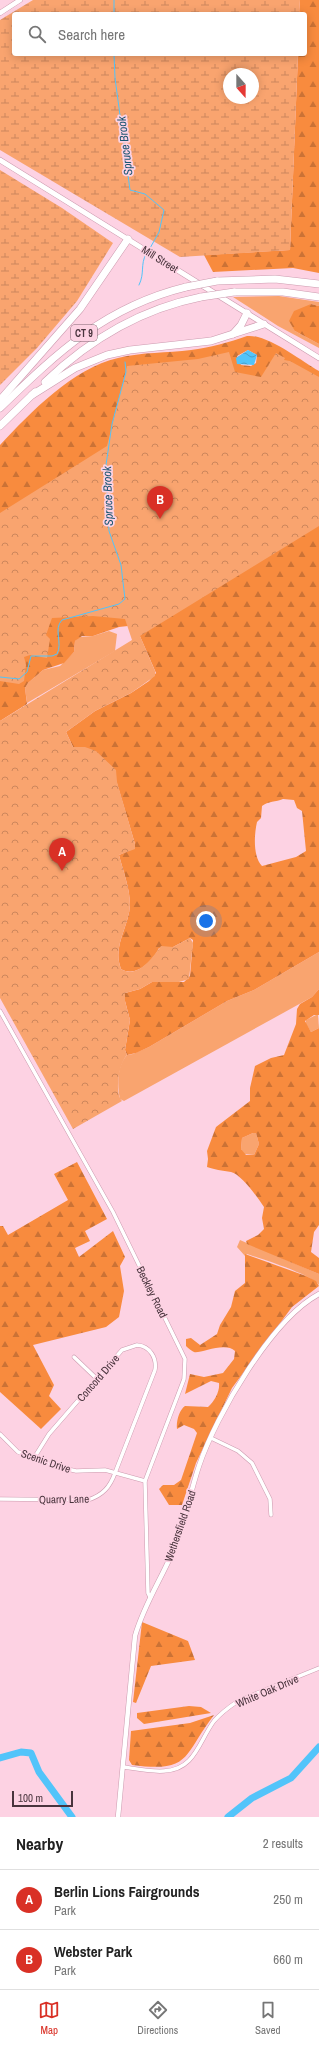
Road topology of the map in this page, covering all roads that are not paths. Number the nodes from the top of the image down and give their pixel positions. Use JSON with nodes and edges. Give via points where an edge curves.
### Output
{"nodes":[{"id":1,"x":20,"y":0,"type":"edge"},
{"id":2,"x":0,"y":13,"type":"edge"},
{"id":3,"x":0,"y":160,"type":"edge"},
{"id":4,"x":128,"y":239,"type":"junction"},
{"id":5,"x":319,"y":284,"type":"edge"},
{"id":6,"x":319,"y":297,"type":"edge"},
{"id":7,"x":247,"y":313,"type":"junction"},
{"id":8,"x":264,"y":324,"type":"junction"},
{"id":9,"x":229,"y":336,"type":"junction"},
{"id":10,"x":319,"y":358,"type":"edge"},
{"id":11,"x":32,"y":395,"type":"junction"},
{"id":12,"x":0,"y":400,"type":"edge"},
{"id":13,"x":0,"y":408,"type":"edge"},
{"id":14,"x":0,"y":426,"type":"edge"},
{"id":15,"x":0,"y":1011,"type":"edge"},
{"id":16,"x":319,"y":1294,"type":"edge"},
{"id":17,"x":74,"y":1357,"type":"dead end"},
{"id":18,"x":97,"y":1379,"type":"junction"},
{"id":19,"x":0,"y":1434,"type":"edge"},
{"id":20,"x":211,"y":1438,"type":"junction"},
{"id":21,"x":34,"y":1458,"type":"junction"},
{"id":22,"x":115,"y":1473,"type":"junction"},
{"id":23,"x":146,"y":1481,"type":"junction"},
{"id":24,"x":0,"y":1499,"type":"edge"},
{"id":25,"x":270,"y":1515,"type":"dead end"},
{"id":26,"x":150,"y":1597,"type":"junction"},
{"id":27,"x":319,"y":1668,"type":"edge"},
{"id":28,"x":124,"y":1767,"type":"junction"},
{"id":29,"x":118,"y":1817,"type":"edge"}],
"edges":[{"from":1,"to":2,"type":"street"},
{"from":3,"to":4,"type":"main road","name":"Mill Street"},
{"from":4,"to":7,"type":"main road","name":"Mill Street"},
{"from":4,"to":12,"type":"highway","via":[[80,309]]},
{"from":5,"to":13,"type":"highway","number":"CT 9","bridge":true,"via":[[268,279],[217,281],[186,287],[141,302],[92,328],[57,354]]},
{"from":6,"to":11,"type":"highway","number":"CT 9","bridge":true,"via":[[283,292],[234,292],[201,297],[159,309],[110,332],[70,359]]},
{"from":7,"to":8,"type":"main road","name":"Mill Street"},
{"from":7,"to":9,"type":"highway","via":[[241,325]]},
{"from":8,"to":9,"type":"highway"},
{"from":8,"to":10,"type":"main road","name":"Mill Street"},
{"from":9,"to":11,"type":"highway","via":[[205,342],[107,355],[75,368]]},
{"from":11,"to":14,"type":"highway","number":"CT 9"},
{"from":15,"to":23,"type":"street","name":"Beckley Road","via":[[113,1212],[185,1359],[184,1379]]},
{"from":16,"to":20,"type":"street","name":"Wethersfield Road","via":[[296,1310],[281,1326],[242,1379]]},
{"from":17,"to":18,"type":"street"},
{"from":18,"to":21,"type":"street","name":"Concord Drive","via":[[48,1434]]},
{"from":18,"to":22,"type":"street","name":"Concord Drive","via":[[122,1350],[130,1346],[140,1345],[147,1348],[154,1358],[154,1370]]},
{"from":19,"to":21,"type":"street","name":"Scenic Drive","via":[[18,1452]]},
{"from":20,"to":25,"type":"street","via":[[238,1451],[252,1463],[270,1499]]},
{"from":20,"to":26,"type":"street","name":"Wethersfield Road","via":[[200,1464],[178,1539],[163,1575]]},
{"from":21,"to":22,"type":"street","name":"Scenic Drive","via":[[76,1471],[105,1470]]},
{"from":22,"to":23,"type":"street","name":"Scenic Drive"},
{"from":22,"to":24,"type":"street","name":"Quarry Lane","via":[[107,1489],[96,1498],[88,1500]]},
{"from":23,"to":26,"type":"street","name":"Beckley Road"},
{"from":26,"to":28,"type":"street","name":"Wethersfield Road","via":[[135,1636]]},
{"from":27,"to":28,"type":"street","name":"White Oak Drive","via":[[228,1708],[214,1722],[196,1755],[181,1767],[165,1771]]},
{"from":28,"to":29,"type":"street","name":"Wethersfield Road"}]}
